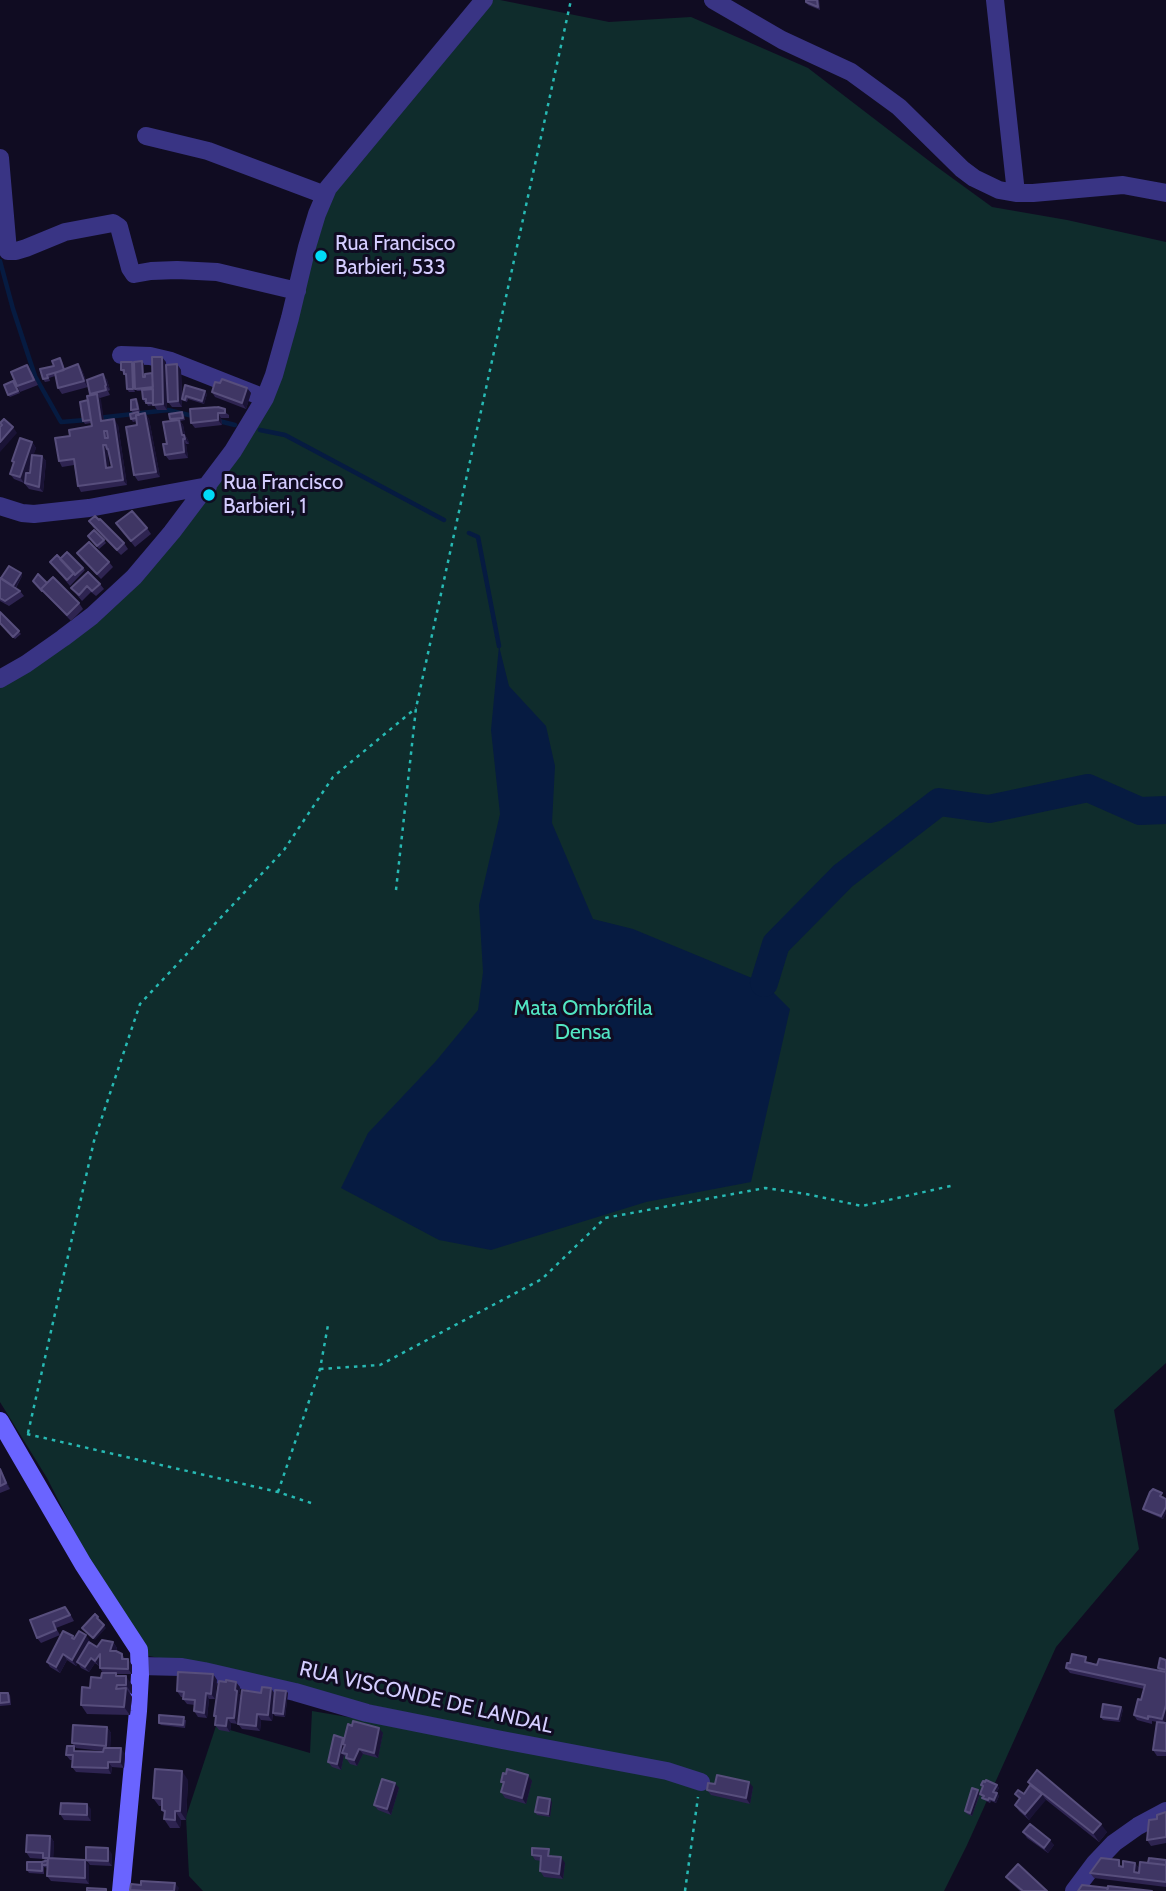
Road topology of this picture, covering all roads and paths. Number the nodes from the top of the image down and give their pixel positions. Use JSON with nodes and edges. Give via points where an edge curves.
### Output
{"nodes":[{"id":1,"x":571,"y":0,"type":"edge"},
{"id":2,"x":713,"y":0,"type":"edge"},
{"id":3,"x":995,"y":0,"type":"edge"},
{"id":4,"x":479,"y":1,"type":"edge"},
{"id":5,"x":146,"y":136,"type":"dead end"},
{"id":6,"x":0,"y":158,"type":"edge"},
{"id":7,"x":1016,"y":193,"type":"junction"},
{"id":8,"x":1166,"y":193,"type":"edge"},
{"id":9,"x":325,"y":195,"type":"junction"},
{"id":10,"x":297,"y":291,"type":"junction"},
{"id":11,"x":121,"y":355,"type":"dead end"},
{"id":12,"x":265,"y":398,"type":"junction"},
{"id":13,"x":208,"y":486,"type":"junction"},
{"id":14,"x":0,"y":506,"type":"edge"},
{"id":15,"x":0,"y":679,"type":"edge"},
{"id":16,"x":416,"y":708,"type":"junction"},
{"id":17,"x":396,"y":890,"type":"dead end"},
{"id":18,"x":956,"y":1185,"type":"dead end"},
{"id":19,"x":328,"y":1325,"type":"dead end"},
{"id":20,"x":320,"y":1369,"type":"junction"},
{"id":21,"x":12,"y":1430,"type":"edge"},
{"id":22,"x":278,"y":1492,"type":"junction"},
{"id":23,"x":311,"y":1503,"type":"dead end"},
{"id":24,"x":140,"y":1666,"type":"junction"},
{"id":25,"x":701,"y":1782,"type":"joint"},
{"id":26,"x":1166,"y":1811,"type":"edge"},
{"id":27,"x":121,"y":1891,"type":"edge"},
{"id":28,"x":685,"y":1891,"type":"edge"},
{"id":29,"x":1074,"y":1891,"type":"edge"}],
"edges":[{"from":1,"to":16,"type":"path"},
{"from":2,"to":7,"type":"street","via":[[782,40],[851,72],[899,107],[974,178]]},
{"from":3,"to":7,"type":"street"},
{"from":4,"to":9,"type":"street"},
{"from":5,"to":9,"type":"street","via":[[208,151]]},
{"from":6,"to":10,"type":"street","via":[[8,251],[65,232],[116,224],[134,274],[217,272]]},
{"from":7,"to":8,"type":"street","via":[[1123,185]]},
{"from":9,"to":10,"type":"street"},
{"from":10,"to":12,"type":"street"},
{"from":11,"to":12,"type":"street","via":[[171,361]]},
{"from":12,"to":13,"type":"street"},
{"from":13,"to":14,"type":"street","via":[[34,514]]},
{"from":13,"to":15,"type":"street","via":[[134,577],[56,644]]},
{"from":16,"to":17,"type":"path"},
{"from":16,"to":21,"type":"path","via":[[334,778],[284,850],[140,1004],[94,1141]]},
{"from":18,"to":20,"type":"path","via":[[862,1206],[765,1188],[605,1218],[542,1279],[380,1365]]},
{"from":19,"to":20,"type":"path"},
{"from":20,"to":22,"type":"path"},
{"from":21,"to":22,"type":"path"},
{"from":21,"to":24,"type":"main road","via":[[83,1564],[139,1650]]},
{"from":22,"to":23,"type":"path"},
{"from":24,"to":25,"type":"street","name":"RUA VISCONDE DE LANDAL","via":[[204,1671],[367,1713],[667,1771]]},
{"from":24,"to":27,"type":"main road"},
{"from":25,"to":28,"type":"path"},
{"from":26,"to":29,"type":"street","via":[[1114,1843]]}]}
